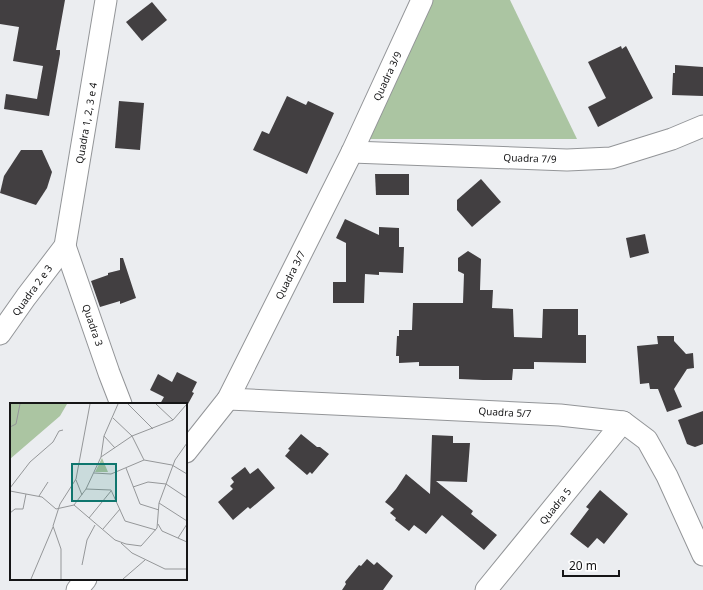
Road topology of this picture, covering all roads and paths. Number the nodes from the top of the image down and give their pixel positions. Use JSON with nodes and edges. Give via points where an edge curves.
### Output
{"nodes":[{"id":1,"x":106,"y":0,"type":"edge"},
{"id":2,"x":422,"y":0,"type":"edge"},
{"id":3,"x":703,"y":126,"type":"edge"},
{"id":4,"x":352,"y":152,"type":"junction"},
{"id":5,"x":65,"y":246,"type":"junction"},
{"id":6,"x":0,"y":334,"type":"edge"},
{"id":7,"x":228,"y":399,"type":"junction"},
{"id":8,"x":121,"y":403,"type":"edge"},
{"id":9,"x":622,"y":422,"type":"junction"},
{"id":10,"x":187,"y":451,"type":"edge"},
{"id":11,"x":703,"y":555,"type":"edge"},
{"id":12,"x":85,"y":580,"type":"edge"},
{"id":13,"x":77,"y":590,"type":"edge"},
{"id":14,"x":486,"y":590,"type":"edge"}],
"edges":[{"from":1,"to":5,"type":"street","name":"Quadra 1, 2, 3 e 4"},
{"from":2,"to":4,"type":"street","name":"Quadra 3/9"},
{"from":3,"to":4,"type":"street","name":"Quadra 7/9","via":[[672,139],[611,158],[567,160]]},
{"from":4,"to":7,"type":"street","name":"Quadra 3/7"},
{"from":5,"to":6,"type":"street","name":"Quadra 2 e 3"},
{"from":5,"to":8,"type":"street","name":"Quadra 3"},
{"from":7,"to":9,"type":"street","name":"Quadra 5/7","via":[[560,415]]},
{"from":7,"to":10,"type":"street","name":"Quadra 3/7"},
{"from":9,"to":11,"type":"street","name":"Quadra 5/7","via":[[647,440],[667,476]]},
{"from":9,"to":14,"type":"street","name":"Quadra 5"},
{"from":12,"to":13,"type":"street"}]}
